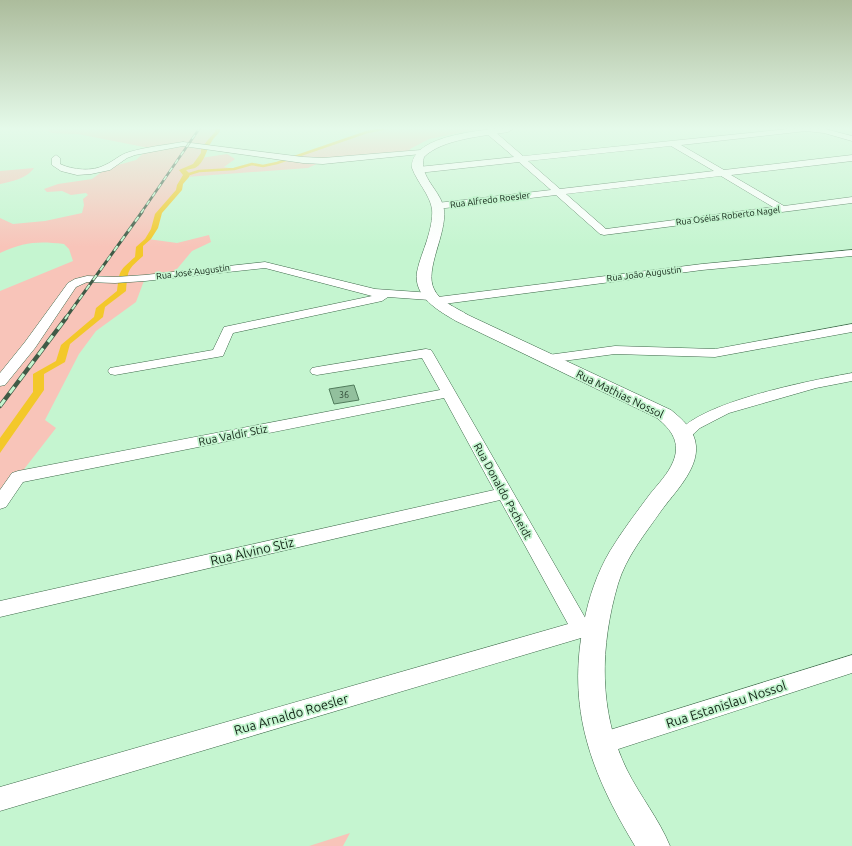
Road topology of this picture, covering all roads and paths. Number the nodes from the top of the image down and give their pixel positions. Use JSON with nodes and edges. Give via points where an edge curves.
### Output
{"nodes":[{"id":1,"x":62,"y":168,"type":"edge"},
{"id":2,"x":104,"y":168,"type":"edge"},
{"id":3,"x":432,"y":168,"type":"edge"},
{"id":4,"x":532,"y":168,"type":"edge"},
{"id":5,"x":714,"y":168,"type":"edge"},
{"id":6,"x":761,"y":168,"type":"edge"},
{"id":7,"x":418,"y":170,"type":"joint"},
{"id":8,"x":722,"y":173,"type":"junction"},
{"id":9,"x":558,"y":192,"type":"junction"},
{"id":10,"x":852,"y":200,"type":"edge"},
{"id":11,"x":437,"y":206,"type":"junction"},
{"id":12,"x":783,"y":209,"type":"junction"},
{"id":13,"x":852,"y":253,"type":"edge"},
{"id":14,"x":390,"y":295,"type":"junction"},
{"id":15,"x":434,"y":299,"type":"junction"},
{"id":16,"x":852,"y":328,"type":"edge"},
{"id":17,"x":548,"y":359,"type":"junction"},
{"id":18,"x":115,"y":371,"type":"dead end"},
{"id":19,"x":317,"y":371,"type":"dead end"},
{"id":20,"x":852,"y":377,"type":"edge"},
{"id":21,"x":0,"y":382,"type":"edge"},
{"id":22,"x":448,"y":393,"type":"junction"},
{"id":23,"x":684,"y":435,"type":"junction"},
{"id":24,"x":505,"y":493,"type":"junction"},
{"id":25,"x":0,"y":503,"type":"edge"},
{"id":26,"x":0,"y":609,"type":"edge"},
{"id":27,"x":588,"y":630,"type":"junction"},
{"id":28,"x":852,"y":664,"type":"edge"},
{"id":29,"x":600,"y":744,"type":"junction"},
{"id":30,"x":0,"y":799,"type":"edge"},
{"id":31,"x":654,"y":846,"type":"edge"}],
"edges":[{"from":1,"to":2,"type":"street","via":[[77,172]]},
{"from":3,"to":7,"type":"street"},
{"from":4,"to":9,"type":"street"},
{"from":5,"to":8,"type":"street"},
{"from":6,"to":8,"type":"street","name":"Rua Alfredo Roesler"},
{"from":7,"to":11,"type":"street"},
{"from":8,"to":9,"type":"street","name":"Rua Alfredo Roesler"},
{"from":8,"to":12,"type":"street"},
{"from":9,"to":11,"type":"street","name":"Rua Alfredo Roesler"},
{"from":9,"to":12,"type":"street","name":"Rua Oséias Roberto Nagel","via":[[604,232]]},
{"from":10,"to":12,"type":"street","name":"Rua Oséias Roberto Nagel"},
{"from":11,"to":15,"type":"street","via":[[435,237],[424,273],[425,283]]},
{"from":13,"to":15,"type":"street","name":"Rua João Augustin","via":[[702,266]]},
{"from":14,"to":15,"type":"street","name":"Rua José Augustin"},
{"from":14,"to":18,"type":"street","via":[[228,330],[218,353]]},
{"from":14,"to":21,"type":"street","name":"Rua José Augustin","via":[[360,290],[265,265],[133,279],[86,279],[72,285],[30,345]]},
{"from":15,"to":17,"type":"street","name":"Rua Mathias Nossol","via":[[474,324]]},
{"from":16,"to":17,"type":"street","via":[[715,353],[615,350]]},
{"from":17,"to":23,"type":"street","name":"Rua Mathias Nossol","via":[[664,414]]},
{"from":19,"to":22,"type":"street","name":"Rua Donaldo Pscheidt","via":[[426,353]]},
{"from":20,"to":23,"type":"street","via":[[787,391],[724,410],[694,425]]},
{"from":22,"to":24,"type":"street","name":"Rua Donaldo Pscheidt"},
{"from":22,"to":25,"type":"street","name":"Rua Valdir Stiz","via":[[18,477]]},
{"from":23,"to":27,"type":"street","via":[[687,444],[685,460],[620,555]]},
{"from":24,"to":26,"type":"street","name":"Rua Alvino Stiz"},
{"from":24,"to":27,"type":"street","name":"Rua Donaldo Pscheidt"},
{"from":27,"to":29,"type":"street","via":[[590,691]]},
{"from":27,"to":30,"type":"street","name":"Rua Arnaldo Roesler"},
{"from":28,"to":29,"type":"street","name":"Rua Estanislau Nossol"},
{"from":29,"to":31,"type":"street","via":[[620,789]]}]}
